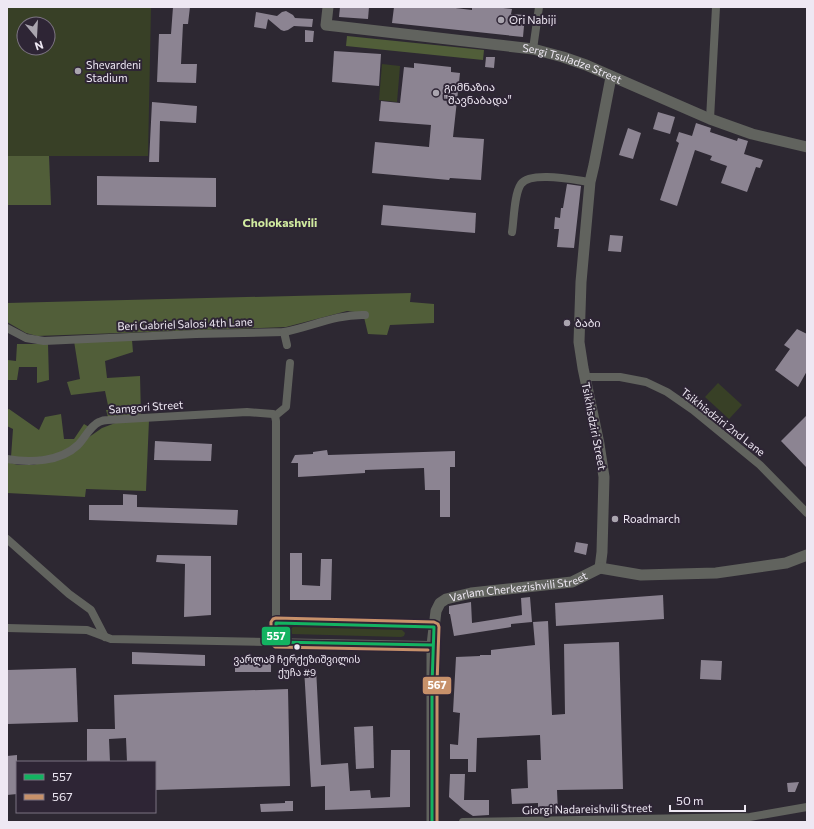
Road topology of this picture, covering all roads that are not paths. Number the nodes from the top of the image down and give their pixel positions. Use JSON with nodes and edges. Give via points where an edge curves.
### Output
{"nodes":[{"id":1,"x":328,"y":7,"type":"edge"},
{"id":2,"x":539,"y":7,"type":"edge"},
{"id":3,"x":716,"y":7,"type":"edge"},
{"id":4,"x":533,"y":49,"type":"junction"},
{"id":5,"x":611,"y":77,"type":"junction"},
{"id":6,"x":710,"y":119,"type":"junction"},
{"id":7,"x":807,"y":147,"type":"edge"},
{"id":8,"x":590,"y":182,"type":"junction"},
{"id":9,"x":512,"y":232,"type":"dead end"},
{"id":10,"x":365,"y":315,"type":"dead end"},
{"id":11,"x":7,"y":328,"type":"edge"},
{"id":12,"x":284,"y":332,"type":"junction"},
{"id":13,"x":287,"y":345,"type":"dead end"},
{"id":14,"x":290,"y":363,"type":"dead end"},
{"id":15,"x":585,"y":377,"type":"junction"},
{"id":16,"x":275,"y":416,"type":"junction"},
{"id":17,"x":7,"y":459,"type":"edge"},
{"id":18,"x":807,"y":513,"type":"edge"},
{"id":19,"x":7,"y":539,"type":"edge"},
{"id":20,"x":807,"y":555,"type":"edge"},
{"id":21,"x":600,"y":568,"type":"junction"},
{"id":22,"x":7,"y":628,"type":"edge"},
{"id":23,"x":105,"y":637,"type":"junction"},
{"id":24,"x":276,"y":642,"type":"junction"},
{"id":25,"x":432,"y":645,"type":"junction"},
{"id":26,"x":807,"y":807,"type":"edge"},
{"id":27,"x":750,"y":820,"type":"edge"},
{"id":28,"x":432,"y":822,"type":"edge"},
{"id":29,"x":463,"y":822,"type":"edge"}],
"edges":[{"from":1,"to":4,"type":"street","name":"Sergi Tsuladze Street","via":[[326,25]]},
{"from":2,"to":4,"type":"street"},
{"from":3,"to":6,"type":"street"},
{"from":4,"to":5,"type":"street","name":"Sergi Tsuladze Street","via":[[569,59]]},
{"from":5,"to":6,"type":"street","name":"Sergi Tsuladze Street"},
{"from":5,"to":8,"type":"street","name":"Tsikhisdziri Street"},
{"from":6,"to":7,"type":"street","name":"Sergi Tsuladze Street","via":[[752,134]]},
{"from":8,"to":9,"type":"street","via":[[547,177],[529,178],[521,184],[517,193]]},
{"from":8,"to":15,"type":"street","name":"Tsikhisdziri Street","via":[[581,282],[579,342]]},
{"from":10,"to":12,"type":"street","name":"Beri Gabriel Salosi 4th Lane","via":[[353,314]]},
{"from":11,"to":12,"type":"street","name":"Beri Gabriel Salosi 4th Lane","via":[[26,338],[44,341]]},
{"from":12,"to":13,"type":"street"},
{"from":14,"to":16,"type":"street","via":[[286,406]]},
{"from":15,"to":18,"type":"street","name":"Tsikhisdziri 2nd Lane","via":[[620,377],[646,382],[667,392],[760,465]]},
{"from":15,"to":21,"type":"street","name":"Tsikhisdziri Street","via":[[604,477]]},
{"from":16,"to":17,"type":"street","name":"Samgori Street","via":[[247,412],[108,420],[98,422],[78,445],[67,453],[36,461]]},
{"from":16,"to":24,"type":"street"},
{"from":19,"to":23,"type":"street","via":[[91,610]]},
{"from":20,"to":21,"type":"street","via":[[786,563],[716,573],[641,576]]},
{"from":21,"to":25,"type":"street","name":"Varlam Cherkezishvili Street","via":[[572,582],[471,593],[446,599],[440,603],[436,611]]},
{"from":22,"to":23,"type":"street","via":[[87,630]]},
{"from":23,"to":24,"type":"street"},
{"from":24,"to":25,"type":"street"},
{"from":25,"to":28,"type":"street","name":"Varlam Cherkezishvili Street"},
{"from":26,"to":27,"type":"street","name":"Giorgi Nadareishvili Street"},
{"from":27,"to":29,"type":"street","name":"Giorgi Nadareishvili Street"}]}
